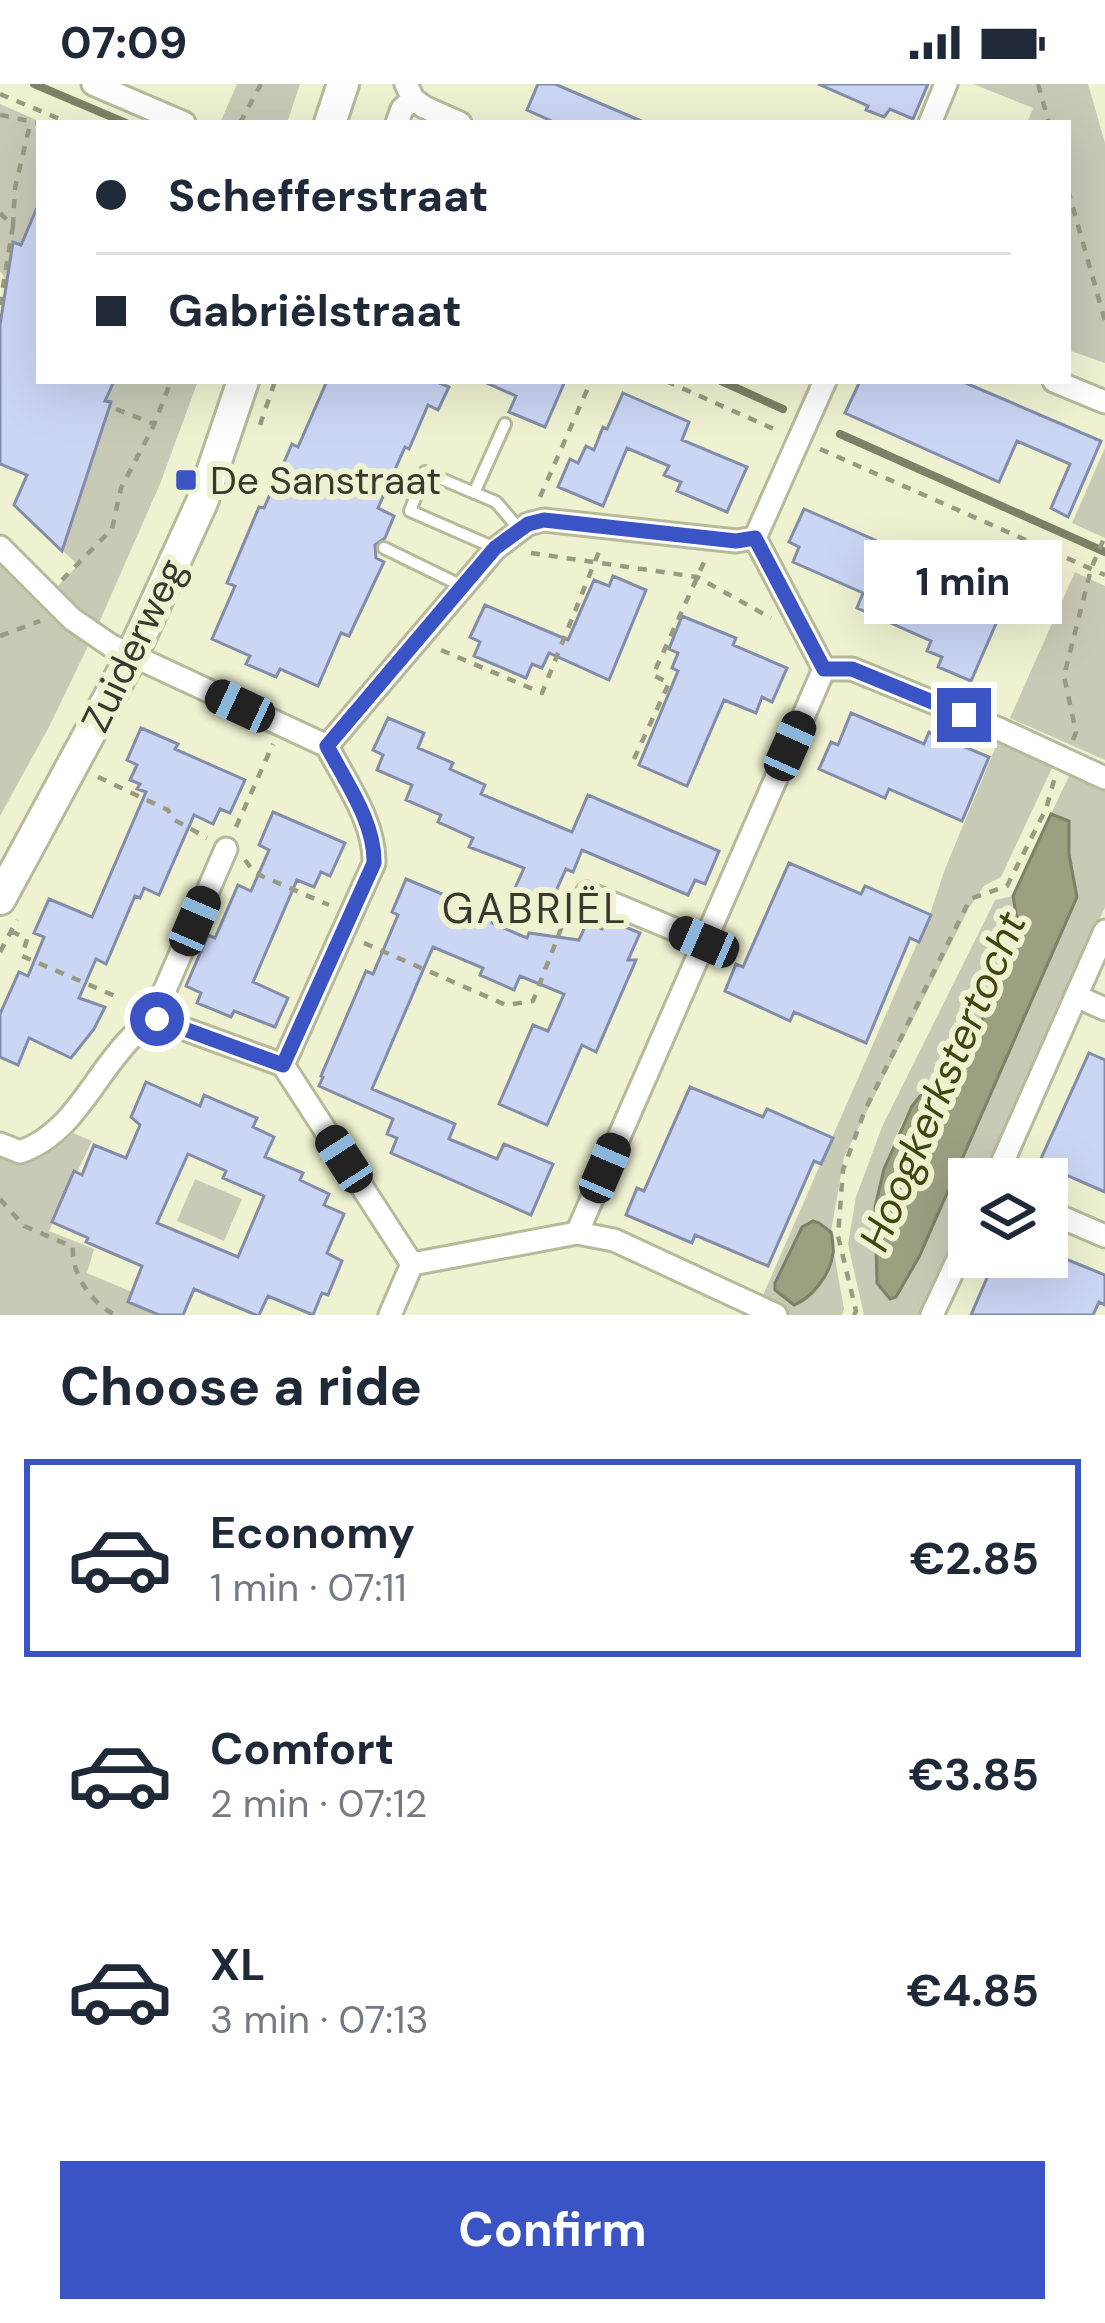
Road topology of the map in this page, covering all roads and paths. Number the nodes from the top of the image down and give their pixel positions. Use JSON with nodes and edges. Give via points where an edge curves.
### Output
{"nodes":[{"id":1,"x":93,"y":84,"type":"edge"},
{"id":2,"x":261,"y":84,"type":"edge"},
{"id":3,"x":343,"y":84,"type":"edge"},
{"id":4,"x":946,"y":84,"type":"edge"},
{"id":5,"x":1038,"y":84,"type":"edge"},
{"id":6,"x":410,"y":91,"type":"edge"},
{"id":7,"x":0,"y":94,"type":"edge"},
{"id":8,"x":0,"y":115,"type":"edge"},
{"id":9,"x":62,"y":120,"type":"edge"},
{"id":10,"x":177,"y":120,"type":"edge"},
{"id":11,"x":242,"y":120,"type":"edge"},
{"id":12,"x":331,"y":120,"type":"edge"},
{"id":13,"x":398,"y":120,"type":"edge"},
{"id":14,"x":453,"y":120,"type":"edge"},
{"id":15,"x":931,"y":120,"type":"edge"},
{"id":16,"x":1048,"y":120,"type":"edge"},
{"id":17,"x":35,"y":122,"type":"edge"},
{"id":18,"x":1071,"y":201,"type":"edge"},
{"id":19,"x":0,"y":213,"type":"edge"},
{"id":20,"x":13,"y":226,"type":"junction"},
{"id":21,"x":0,"y":305,"type":"edge"},
{"id":22,"x":1105,"y":322,"type":"edge"},
{"id":23,"x":170,"y":384,"type":"edge"},
{"id":24,"x":242,"y":384,"type":"edge"},
{"id":25,"x":590,"y":384,"type":"edge"},
{"id":26,"x":673,"y":384,"type":"edge"},
{"id":27,"x":823,"y":384,"type":"edge"},
{"id":28,"x":1061,"y":384,"type":"edge"},
{"id":29,"x":1105,"y":402,"type":"edge"},
{"id":30,"x":116,"y":409,"type":"dead end"},
{"id":31,"x":154,"y":424,"type":"junction"},
{"id":32,"x":505,"y":424,"type":"dead end"},
{"id":33,"x":800,"y":440,"type":"junction"},
{"id":34,"x":474,"y":493,"type":"junction"},
{"id":35,"x":524,"y":527,"type":"junction"},
{"id":36,"x":609,"y":527,"type":"junction"},
{"id":37,"x":715,"y":538,"type":"junction"},
{"id":38,"x":755,"y":538,"type":"junction"},
{"id":39,"x":1104,"y":538,"type":"edge"},
{"id":40,"x":0,"y":547,"type":"edge"},
{"id":41,"x":385,"y":548,"type":"dead end"},
{"id":42,"x":495,"y":548,"type":"junction"},
{"id":43,"x":595,"y":560,"type":"junction"},
{"id":44,"x":1092,"y":567,"type":"junction"},
{"id":45,"x":1105,"y":575,"type":"edge"},
{"id":46,"x":697,"y":577,"type":"junction"},
{"id":47,"x":59,"y":583,"type":"dead end"},
{"id":48,"x":462,"y":587,"type":"junction"},
{"id":49,"x":72,"y":620,"type":"junction"},
{"id":50,"x":0,"y":636,"type":"edge"},
{"id":51,"x":416,"y":640,"type":"junction"},
{"id":52,"x":809,"y":640,"type":"junction"},
{"id":53,"x":131,"y":657,"type":"junction"},
{"id":54,"x":824,"y":669,"type":"junction"},
{"id":55,"x":282,"y":724,"type":"junction"},
{"id":56,"x":327,"y":746,"type":"junction"},
{"id":57,"x":634,"y":759,"type":"dead end"},
{"id":58,"x":1064,"y":760,"type":"junction"},
{"id":59,"x":93,"y":775,"type":"dead end"},
{"id":60,"x":1105,"y":778,"type":"edge"},
{"id":61,"x":226,"y":849,"type":"junction"},
{"id":62,"x":587,"y":892,"type":"joint"},
{"id":63,"x":0,"y":899,"type":"edge"},
{"id":64,"x":347,"y":924,"type":"junction"},
{"id":65,"x":11,"y":931,"type":"dead end"},
{"id":66,"x":1105,"y":931,"type":"edge"},
{"id":67,"x":704,"y":942,"type":"junction"},
{"id":68,"x":115,"y":996,"type":"dead end"},
{"id":69,"x":1076,"y":996,"type":"junction"},
{"id":70,"x":1105,"y":1009,"type":"edge"},
{"id":71,"x":157,"y":1019,"type":"junction"},
{"id":72,"x":283,"y":1065,"type":"junction"},
{"id":73,"x":0,"y":1144,"type":"edge"},
{"id":74,"x":1004,"y":1158,"type":"edge"},
{"id":75,"x":0,"y":1199,"type":"edge"},
{"id":76,"x":1068,"y":1220,"type":"edge"},
{"id":77,"x":577,"y":1233,"type":"junction"},
{"id":78,"x":1105,"y":1236,"type":"edge"},
{"id":79,"x":412,"y":1264,"type":"junction"},
{"id":80,"x":949,"y":1278,"type":"edge"},
{"id":81,"x":116,"y":1315,"type":"edge"},
{"id":82,"x":390,"y":1315,"type":"edge"},
{"id":83,"x":776,"y":1315,"type":"edge"},
{"id":84,"x":854,"y":1315,"type":"edge"},
{"id":85,"x":932,"y":1315,"type":"edge"}],
"edges":[{"from":1,"to":10,"type":"street"},
{"from":2,"to":11,"type":"path"},
{"from":3,"to":12,"type":"street"},
{"from":4,"to":15,"type":"street"},
{"from":5,"to":16,"type":"path"},
{"from":6,"to":13,"type":"street"},
{"from":6,"to":14,"type":"street"},
{"from":7,"to":9,"type":"path"},
{"from":8,"to":17,"type":"path"},
{"from":17,"to":20,"type":"path"},
{"from":18,"to":22,"type":"path"},
{"from":19,"to":20,"type":"path"},
{"from":20,"to":21,"type":"path"},
{"from":23,"to":31,"type":"path"},
{"from":24,"to":53,"type":"street","name":"Zuiderweg","via":[[202,502]]},
{"from":25,"to":35,"type":"path"},
{"from":26,"to":33,"type":"path"},
{"from":27,"to":33,"type":"street"},
{"from":28,"to":29,"type":"street"},
{"from":30,"to":31,"type":"path"},
{"from":31,"to":47,"type":"path","via":[[121,488],[112,529]]},
{"from":32,"to":34,"type":"lane"},
{"from":33,"to":38,"type":"street"},
{"from":33,"to":44,"type":"path"},
{"from":34,"to":35,"type":"lane"},
{"from":34,"to":42,"type":"lane","via":[[425,472],[410,511]]},
{"from":35,"to":36,"type":"street","via":[[544,520]]},
{"from":35,"to":42,"type":"street"},
{"from":36,"to":37,"type":"street"},
{"from":36,"to":43,"type":"path"},
{"from":37,"to":38,"type":"street"},
{"from":37,"to":46,"type":"path"},
{"from":38,"to":52,"type":"street"},
{"from":39,"to":44,"type":"path"},
{"from":40,"to":49,"type":"street"},
{"from":41,"to":48,"type":"lane"},
{"from":42,"to":43,"type":"path"},
{"from":42,"to":48,"type":"street"},
{"from":43,"to":46,"type":"path"},
{"from":43,"to":51,"type":"path","via":[[542,693]]},
{"from":44,"to":45,"type":"path"},
{"from":44,"to":58,"type":"path","via":[[1064,676],[1076,732]]},
{"from":46,"to":52,"type":"path"},
{"from":46,"to":57,"type":"path","via":[[653,675],[669,683]]},
{"from":48,"to":51,"type":"street"},
{"from":49,"to":50,"type":"path","via":[[49,618]]},
{"from":49,"to":53,"type":"street"},
{"from":51,"to":56,"type":"street"},
{"from":52,"to":54,"type":"street"},
{"from":53,"to":55,"type":"street"},
{"from":53,"to":63,"type":"street","name":"Zuiderweg"},
{"from":54,"to":58,"type":"street","via":[[852,669]]},
{"from":54,"to":67,"type":"street"},
{"from":55,"to":56,"type":"street"},
{"from":55,"to":61,"type":"path"},
{"from":56,"to":64,"type":"street","via":[[374,848]]},
{"from":58,"to":60,"type":"street"},
{"from":58,"to":84,"type":"path","via":[[1007,886],[970,899],[865,1110],[843,1170],[838,1236]]},
{"from":59,"to":61,"type":"path","name":"Zuiderweg"},
{"from":61,"to":64,"type":"path","name":"Zuiderweg"},
{"from":61,"to":71,"type":"street"},
{"from":62,"to":64,"type":"path","name":"Zuiderweg","via":[[574,896],[533,1001],[506,1005]]},
{"from":62,"to":67,"type":"street"},
{"from":64,"to":72,"type":"street"},
{"from":65,"to":68,"type":"path","via":[[28,939],[22,956]]},
{"from":66,"to":69,"type":"street"},
{"from":67,"to":77,"type":"street"},
{"from":69,"to":70,"type":"street"},
{"from":69,"to":74,"type":"street"},
{"from":71,"to":72,"type":"street"},
{"from":71,"to":73,"type":"street","via":[[134,1035],[56,1133],[20,1152]]},
{"from":72,"to":79,"type":"street"},
{"from":75,"to":81,"type":"path","via":[[24,1226],[73,1247],[91,1296]]},
{"from":76,"to":78,"type":"street"},
{"from":77,"to":79,"type":"street"},
{"from":77,"to":83,"type":"street","via":[[614,1240]]},
{"from":79,"to":82,"type":"street"},
{"from":80,"to":85,"type":"street"}]}
